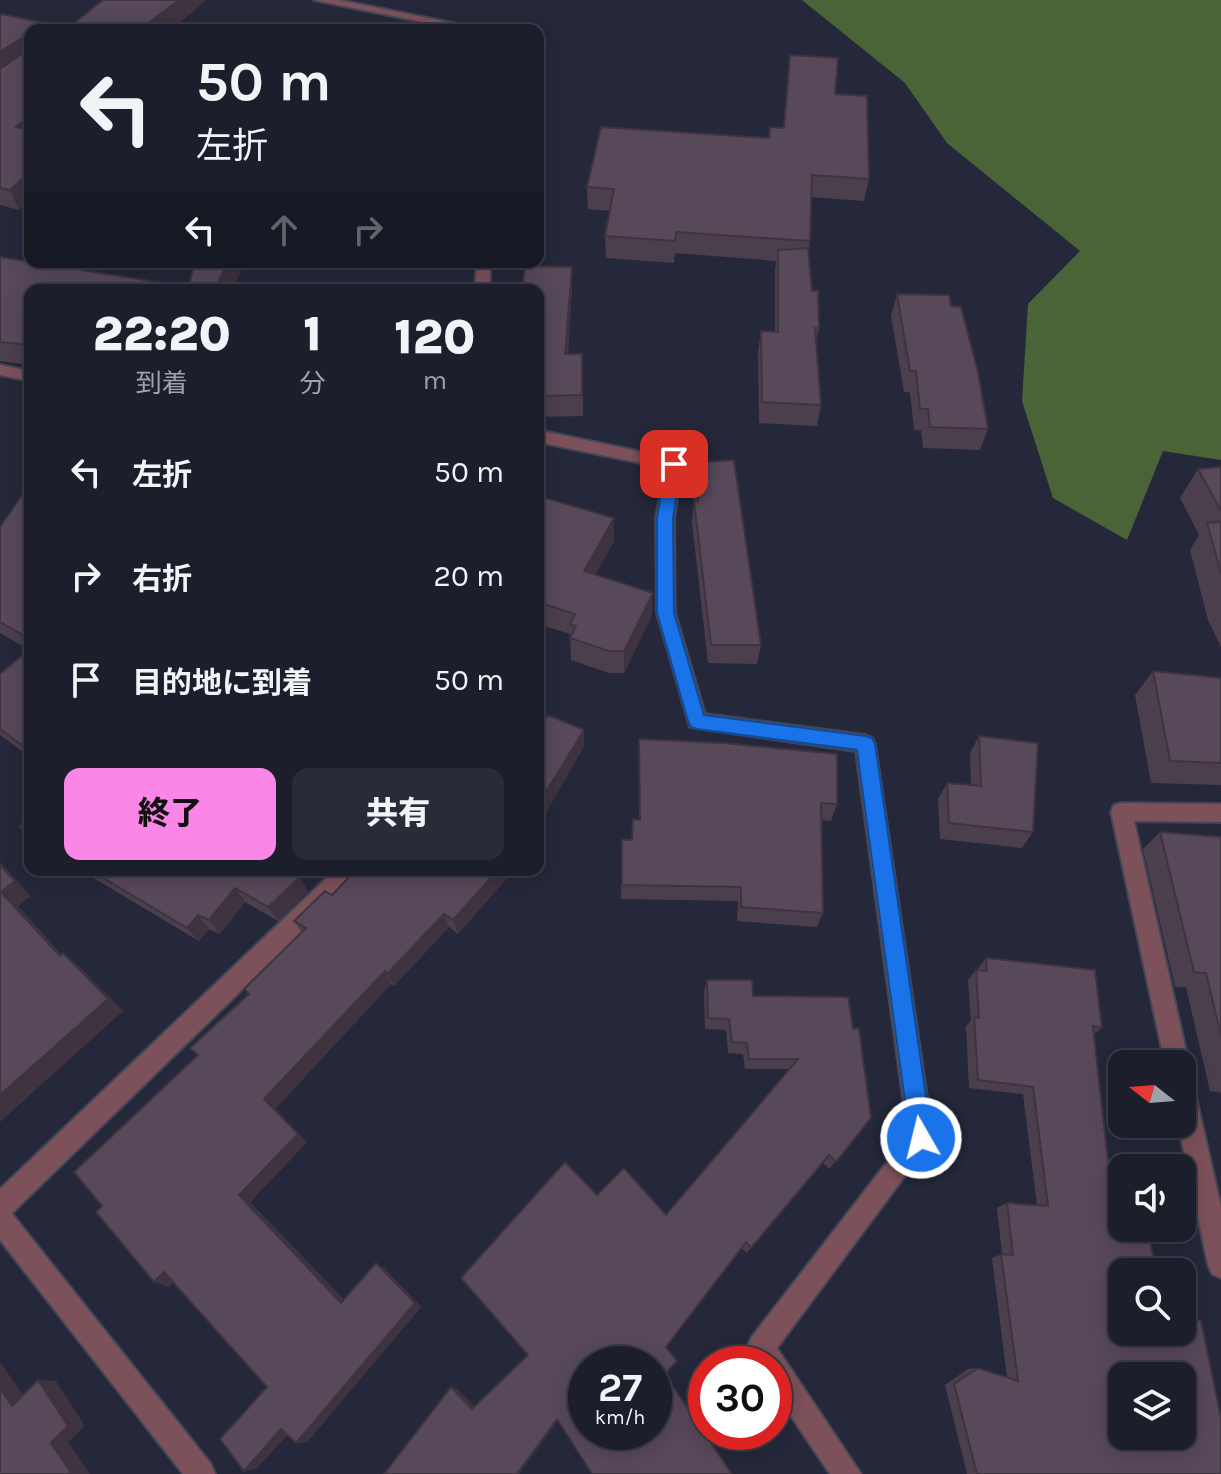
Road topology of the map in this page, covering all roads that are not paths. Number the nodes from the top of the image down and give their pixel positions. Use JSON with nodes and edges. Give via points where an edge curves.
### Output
{"nodes":[{"id":1,"x":320,"y":0,"type":"edge"},
{"id":2,"x":449,"y":24,"type":"edge"},
{"id":3,"x":0,"y":370,"type":"edge"},
{"id":4,"x":24,"y":375,"type":"edge"},
{"id":5,"x":544,"y":437,"type":"edge"},
{"id":6,"x":1221,"y":813,"type":"edge"},
{"id":7,"x":344,"y":876,"type":"edge"},
{"id":8,"x":1174,"y":1050,"type":"edge"},
{"id":9,"x":1193,"y":1138,"type":"edge"},
{"id":10,"x":0,"y":1207,"type":"edge"},
{"id":11,"x":0,"y":1219,"type":"edge"},
{"id":12,"x":1221,"y":1265,"type":"edge"},
{"id":13,"x":763,"y":1346,"type":"edge"},
{"id":14,"x":792,"y":1393,"type":"edge"},
{"id":15,"x":201,"y":1474,"type":"edge"},
{"id":16,"x":847,"y":1474,"type":"edge"}],
"edges":[{"from":1,"to":2,"type":"street"},
{"from":3,"to":4,"type":"street"},
{"from":5,"to":13,"type":"street","via":[[674,464],[665,518],[666,613],[697,721],[865,744],[921,1138]]},
{"from":6,"to":8,"type":"street","via":[[1121,812]]},
{"from":7,"to":10,"type":"street"},
{"from":9,"to":12,"type":"street"},
{"from":11,"to":15,"type":"street"},
{"from":14,"to":16,"type":"street"}]}
